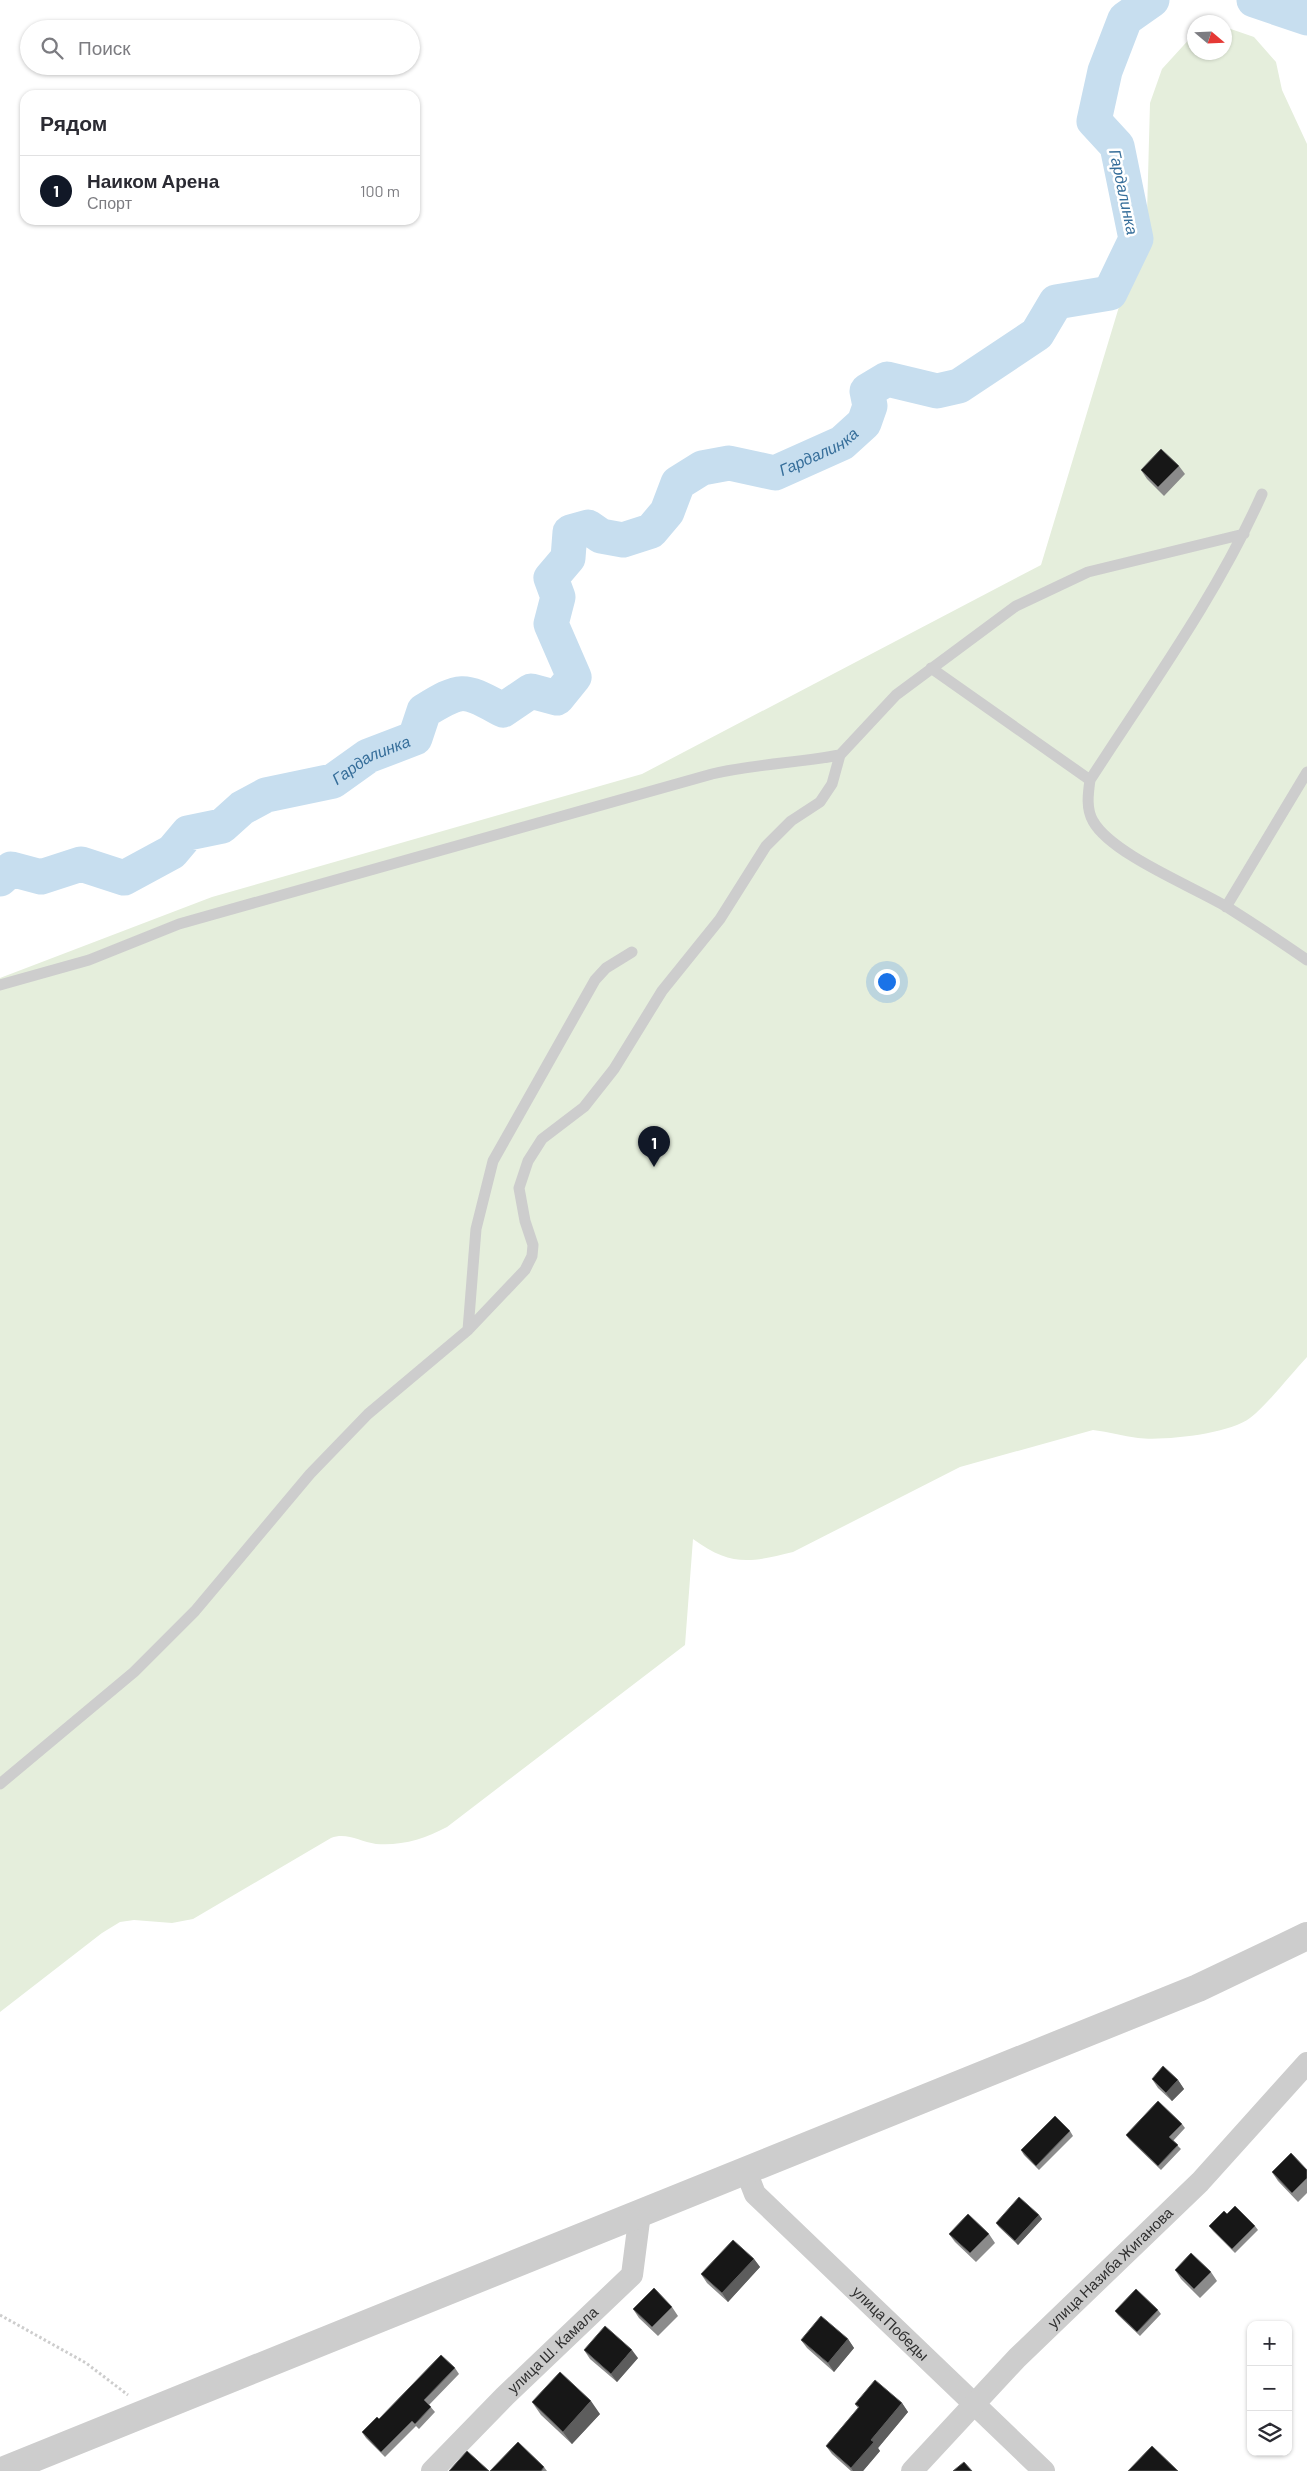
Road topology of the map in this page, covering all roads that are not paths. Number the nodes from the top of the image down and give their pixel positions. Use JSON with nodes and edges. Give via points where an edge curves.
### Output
{"nodes":[{"id":1,"x":1262,"y":494,"type":"dead end"},
{"id":2,"x":1244,"y":534,"type":"junction"},
{"id":3,"x":931,"y":668,"type":"junction"},
{"id":4,"x":840,"y":755,"type":"junction"},
{"id":5,"x":1307,"y":772,"type":"edge"},
{"id":6,"x":1090,"y":780,"type":"junction"},
{"id":7,"x":1226,"y":907,"type":"junction"},
{"id":8,"x":632,"y":952,"type":"dead end"},
{"id":9,"x":1307,"y":960,"type":"edge"},
{"id":10,"x":0,"y":985,"type":"edge"},
{"id":11,"x":468,"y":1330,"type":"junction"},
{"id":12,"x":0,"y":1784,"type":"edge"},
{"id":13,"x":1307,"y":1936,"type":"edge"},
{"id":14,"x":1307,"y":2063,"type":"edge"},
{"id":15,"x":746,"y":2171,"type":"junction"},
{"id":16,"x":640,"y":2213,"type":"junction"},
{"id":17,"x":974,"y":2403,"type":"junction"},
{"id":18,"x":2,"y":2471,"type":"edge"},
{"id":19,"x":432,"y":2471,"type":"edge"},
{"id":20,"x":912,"y":2471,"type":"edge"},
{"id":21,"x":1044,"y":2471,"type":"edge"}],
"edges":[{"from":1,"to":2,"type":"lane"},
{"from":2,"to":3,"type":"lane","via":[[1088,572],[1016,606]]},
{"from":2,"to":6,"type":"lane","via":[[1223,573]]},
{"from":3,"to":4,"type":"lane","via":[[896,695]]},
{"from":3,"to":6,"type":"lane"},
{"from":4,"to":10,"type":"lane","via":[[748,766],[712,774],[179,924],[89,960]]},
{"from":4,"to":11,"type":"lane","via":[[832,784],[820,802],[791,821],[766,846],[720,918],[662,991],[614,1069],[584,1107],[542,1139],[528,1161],[519,1188],[524,1221],[533,1245],[532,1256],[525,1270]]},
{"from":5,"to":7,"type":"lane"},
{"from":6,"to":7,"type":"lane","via":[[1087,800],[1093,821],[1107,837],[1125,851]]},
{"from":7,"to":9,"type":"lane"},
{"from":8,"to":11,"type":"lane","via":[[606,968],[595,980],[493,1161],[476,1229]]},
{"from":11,"to":12,"type":"lane","via":[[368,1414],[310,1474],[194,1611],[134,1672]]},
{"from":13,"to":15,"type":"street","via":[[1198,1988]]},
{"from":14,"to":17,"type":"street","name":"улица Назиба Жиганова","via":[[1200,2182],[1091,2285]]},
{"from":15,"to":16,"type":"street"},
{"from":15,"to":17,"type":"street","name":"улица Победы","via":[[755,2194]]},
{"from":16,"to":18,"type":"street"},
{"from":16,"to":19,"type":"street","name":"улица Ш. Камала","via":[[632,2275]]},
{"from":17,"to":20,"type":"street","name":"улица Назиба Жиганова"},
{"from":17,"to":21,"type":"street","name":"улица Победы"}]}
